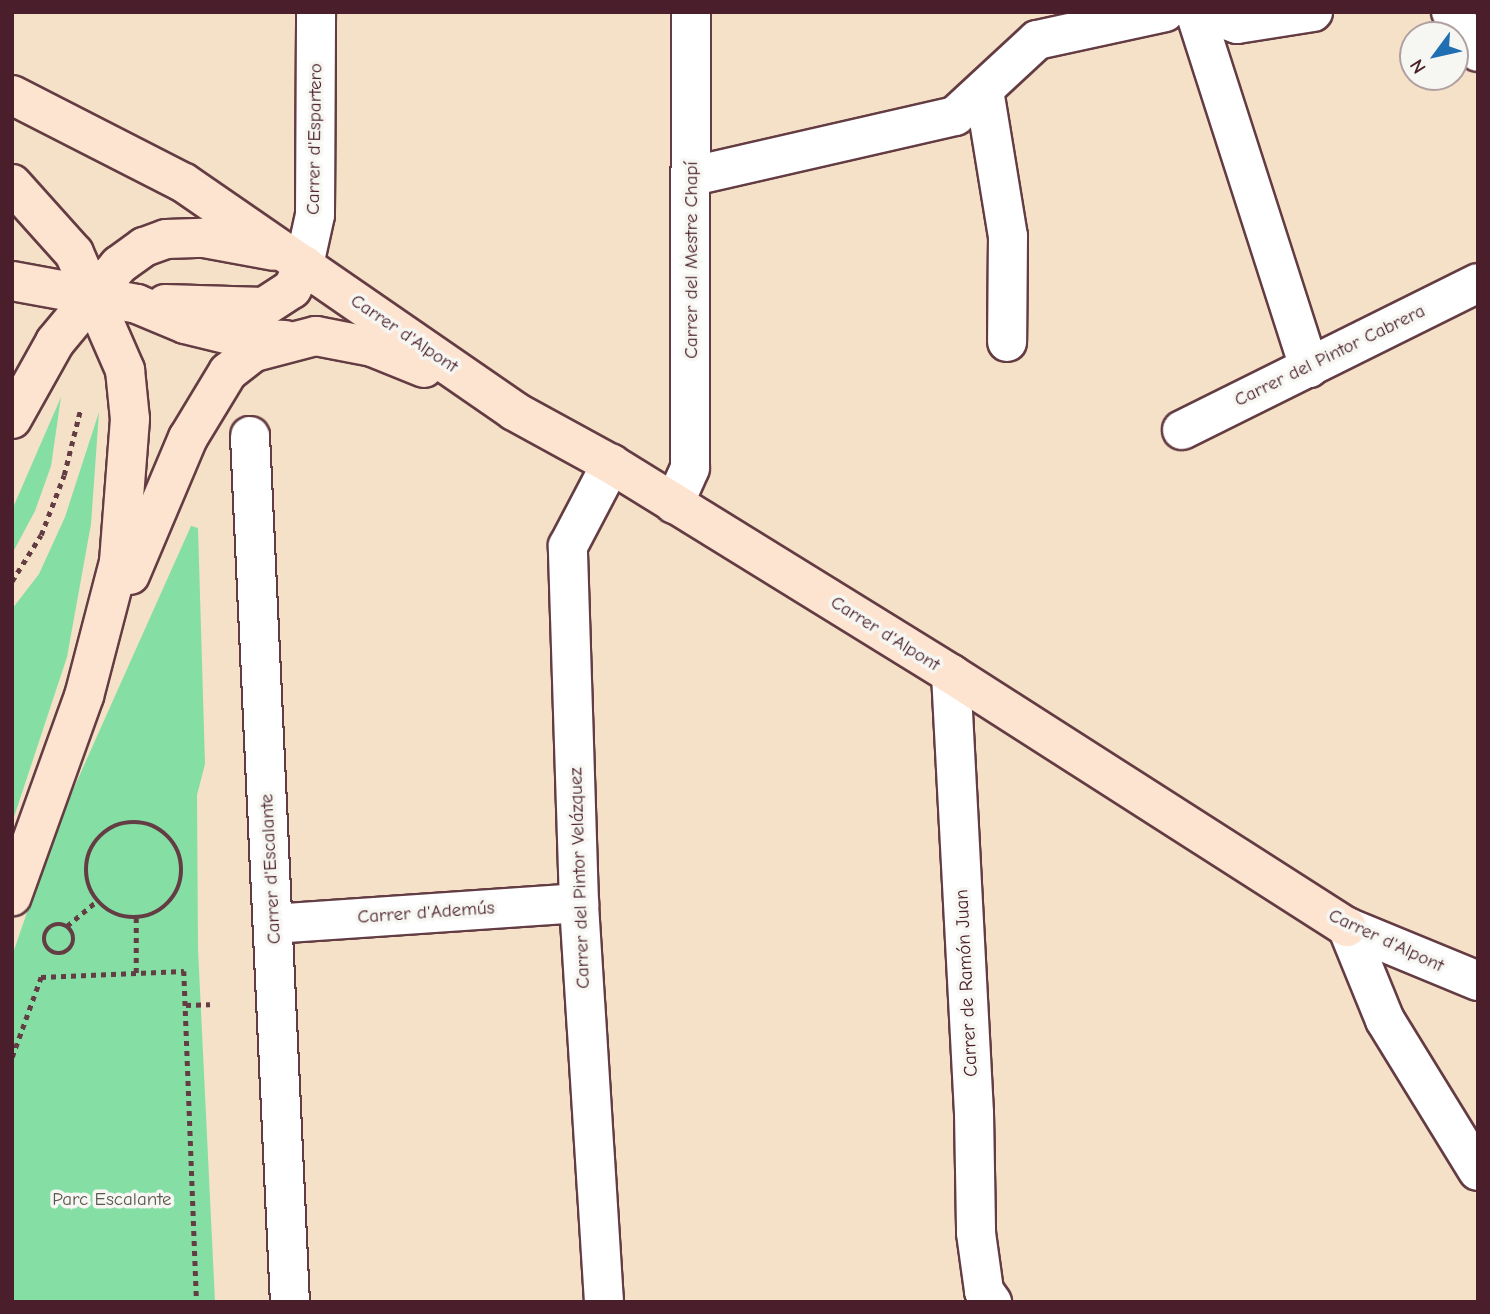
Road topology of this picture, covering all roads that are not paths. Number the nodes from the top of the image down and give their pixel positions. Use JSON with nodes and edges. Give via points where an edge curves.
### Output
{"nodes":[{"id":1,"x":316,"y":12,"type":"edge"},
{"id":2,"x":691,"y":12,"type":"edge"},
{"id":3,"x":1165,"y":12,"type":"edge"},
{"id":4,"x":1195,"y":12,"type":"edge"},
{"id":5,"x":1204,"y":12,"type":"edge"},
{"id":6,"x":1313,"y":12,"type":"edge"},
{"id":7,"x":1451,"y":12,"type":"edge"},
{"id":8,"x":1478,"y":52,"type":"edge"},
{"id":9,"x":984,"y":90,"type":"junction"},
{"id":10,"x":12,"y":95,"type":"edge"},
{"id":11,"x":693,"y":176,"type":"junction"},
{"id":12,"x":12,"y":184,"type":"edge"},
{"id":13,"x":293,"y":259,"type":"junction"},
{"id":14,"x":12,"y":281,"type":"edge"},
{"id":15,"x":1478,"y":283,"type":"edge"},
{"id":16,"x":94,"y":295,"type":"junction"},
{"id":17,"x":136,"y":304,"type":"junction"},
{"id":18,"x":290,"y":340,"type":"junction"},
{"id":19,"x":1007,"y":342,"type":"dead end"},
{"id":20,"x":1309,"y":368,"type":"junction"},
{"id":21,"x":514,"y":411,"type":"junction"},
{"id":22,"x":12,"y":419,"type":"edge"},
{"id":23,"x":1182,"y":430,"type":"dead end"},
{"id":24,"x":250,"y":436,"type":"dead end"},
{"id":25,"x":611,"y":464,"type":"junction"},
{"id":26,"x":674,"y":503,"type":"junction"},
{"id":27,"x":93,"y":665,"type":"junction"},
{"id":28,"x":951,"y":674,"type":"junction"},
{"id":29,"x":12,"y":896,"type":"edge"},
{"id":30,"x":579,"y":903,"type":"junction"},
{"id":31,"x":273,"y":924,"type":"junction"},
{"id":32,"x":1347,"y":927,"type":"junction"},
{"id":33,"x":1478,"y":981,"type":"edge"},
{"id":34,"x":1478,"y":1171,"type":"edge"},
{"id":35,"x":988,"y":1296,"type":"edge"},
{"id":36,"x":290,"y":1302,"type":"edge"},
{"id":37,"x":604,"y":1302,"type":"edge"}],
"edges":[{"from":1,"to":13,"type":"street","name":"Carrer d'Espartero","via":[[315,215]]},
{"from":2,"to":11,"type":"street","name":"Carrer del Mestre Chapí"},
{"from":3,"to":9,"type":"street","via":[[1037,40]]},
{"from":4,"to":20,"type":"street"},
{"from":5,"to":6,"type":"street","via":[[1237,24]]},
{"from":7,"to":8,"type":"street"},
{"from":9,"to":11,"type":"street","via":[[955,116]]},
{"from":9,"to":19,"type":"street","via":[[1008,236]]},
{"from":10,"to":13,"type":"street","name":"Carrer d'Alpont","via":[[184,183]]},
{"from":11,"to":26,"type":"street","name":"Carrer del Mestre Chapí","via":[[690,468]]},
{"from":12,"to":16,"type":"street","via":[[74,253]]},
{"from":13,"to":16,"type":"street","via":[[204,238],[166,240],[144,247],[119,265]]},
{"from":13,"to":17,"type":"street","via":[[292,289],[264,307]]},
{"from":13,"to":21,"type":"street","name":"Carrer d'Alpont"},
{"from":14,"to":16,"type":"street"},
{"from":15,"to":20,"type":"street","name":"Carrer del Pintor Cabrera"},
{"from":16,"to":17,"type":"street"},
{"from":16,"to":22,"type":"street","via":[[55,342]]},
{"from":16,"to":27,"type":"street","via":[[125,370],[130,419],[119,562]]},
{"from":17,"to":18,"type":"street","via":[[185,324],[242,338]]},
{"from":18,"to":21,"type":"street","via":[[316,336],[372,347]]},
{"from":18,"to":27,"type":"street","via":[[254,352],[228,372],[209,402],[174,469]]},
{"from":20,"to":23,"type":"street","name":"Carrer del Pintor Cabrera"},
{"from":21,"to":25,"type":"street","name":"Carrer d'Alpont"},
{"from":24,"to":31,"type":"street","name":"Carrer d'Escalante"},
{"from":25,"to":26,"type":"street","name":"Carrer d'Alpont"},
{"from":25,"to":30,"type":"street","name":"Carrer del Pintor Velázquez","via":[[568,546]]},
{"from":26,"to":28,"type":"street","name":"Carrer d'Alpont"},
{"from":27,"to":29,"type":"street"},
{"from":28,"to":32,"type":"street","name":"Carrer d'Alpont"},
{"from":28,"to":35,"type":"street","name":"Carrer de Ramón Juan","via":[[973,1100],[975,1233]]},
{"from":30,"to":31,"type":"street","name":"Carrer d'Ademús"},
{"from":30,"to":37,"type":"street","name":"Carrer del Pintor Velázquez"},
{"from":31,"to":36,"type":"street","name":"Carrer d'Escalante"},
{"from":32,"to":33,"type":"street","name":"Carrer d'Alpont"},
{"from":32,"to":34,"type":"street","via":[[1385,1020]]}]}
